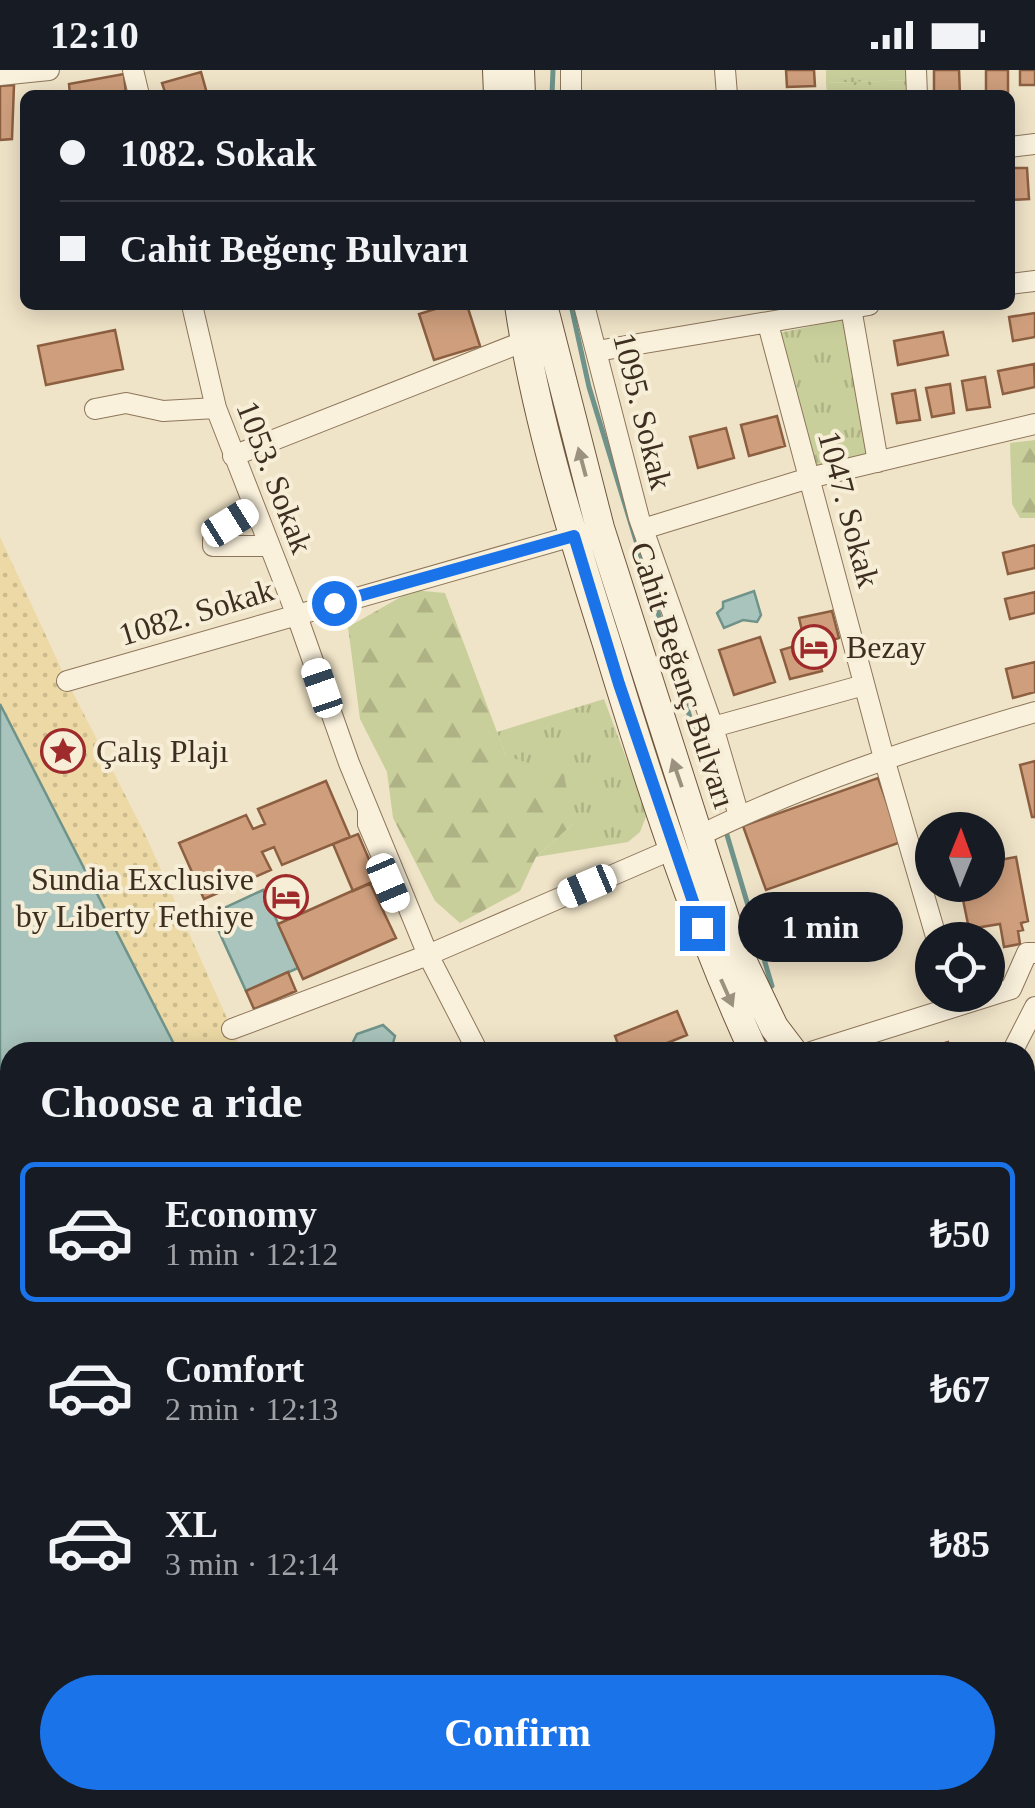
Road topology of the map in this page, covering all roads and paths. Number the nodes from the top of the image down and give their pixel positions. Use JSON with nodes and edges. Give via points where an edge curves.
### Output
{"nodes":[{"id":1,"x":48,"y":70,"type":"edge"},
{"id":2,"x":0,"y":75,"type":"edge"},
{"id":3,"x":193,"y":310,"type":"edge"},
{"id":4,"x":521,"y":310,"type":"edge"},
{"id":5,"x":544,"y":310,"type":"edge"},
{"id":6,"x":585,"y":310,"type":"edge"},
{"id":7,"x":840,"y":310,"type":"edge"},
{"id":8,"x":860,"y":310,"type":"edge"},
{"id":9,"x":768,"y":324,"type":"junction"},
{"id":10,"x":525,"y":341,"type":"junction"},
{"id":11,"x":597,"y":350,"type":"junction"},
{"id":12,"x":216,"y":408,"type":"junction"},
{"id":13,"x":95,"y":410,"type":"dead end"},
{"id":14,"x":1035,"y":424,"type":"edge"},
{"id":15,"x":233,"y":456,"type":"junction"},
{"id":16,"x":878,"y":462,"type":"junction"},
{"id":17,"x":809,"y":478,"type":"junction"},
{"id":18,"x":255,"y":508,"type":"junction"},
{"id":19,"x":643,"y":528,"type":"junction"},
{"id":20,"x":574,"y":536,"type":"junction"},
{"id":21,"x":269,"y":546,"type":"junction"},
{"id":22,"x":296,"y":614,"type":"junction"},
{"id":23,"x":67,"y":681,"type":"dead end"},
{"id":24,"x":864,"y":685,"type":"junction"},
{"id":25,"x":1035,"y":712,"type":"edge"},
{"id":26,"x":713,"y":726,"type":"junction"},
{"id":27,"x":885,"y":762,"type":"junction"},
{"id":28,"x":739,"y":816,"type":"junction"},
{"id":29,"x":686,"y":843,"type":"junction"},
{"id":30,"x":932,"y":922,"type":"edge"},
{"id":31,"x":1035,"y":953,"type":"edge"},
{"id":32,"x":428,"y":954,"type":"junction"},
{"id":33,"x":1005,"y":989,"type":"edge"},
{"id":34,"x":1035,"y":1007,"type":"edge"},
{"id":35,"x":925,"y":1012,"type":"edge"},
{"id":36,"x":774,"y":1026,"type":"junction"},
{"id":37,"x":232,"y":1029,"type":"dead end"},
{"id":38,"x":473,"y":1042,"type":"edge"},
{"id":39,"x":751,"y":1042,"type":"edge"},
{"id":40,"x":763,"y":1042,"type":"edge"},
{"id":41,"x":785,"y":1042,"type":"edge"},
{"id":42,"x":839,"y":1042,"type":"edge"},
{"id":43,"x":1017,"y":1042,"type":"edge"}],
"edges":[{"from":1,"to":2,"type":"street"},
{"from":3,"to":12,"type":"street","name":"1053. Sokak"},
{"from":4,"to":10,"type":"main road","name":"Cahit Beğenç Bulvarı"},
{"from":29,"to":5,"type":"main road","name":"Cahit Beğenç Bulvarı","one_way":true},
{"from":6,"to":11,"type":"street","name":"1095. Sokak"},
{"from":7,"to":9,"type":"street"},
{"from":8,"to":16,"type":"street"},
{"from":9,"to":11,"type":"street"},
{"from":9,"to":17,"type":"street","name":"1047. Sokak"},
{"from":10,"to":15,"type":"street"},
{"from":10,"to":20,"type":"main road","name":"Cahit Beğenç Bulvarı"},
{"from":11,"to":19,"type":"street","name":"1095. Sokak"},
{"from":12,"to":13,"type":"street","via":[[163,411],[126,403]]},
{"from":12,"to":15,"type":"street","name":"1053. Sokak"},
{"from":14,"to":16,"type":"street"},
{"from":15,"to":18,"type":"street","name":"1053. Sokak"},
{"from":16,"to":17,"type":"street"},
{"from":17,"to":19,"type":"street"},
{"from":17,"to":24,"type":"street","name":"1047. Sokak"},
{"from":18,"to":21,"type":"street","name":"1053. Sokak"},
{"from":18,"to":21,"type":"street","via":[[230,523],[213,546]]},
{"from":19,"to":26,"type":"street","name":"1095. Sokak"},
{"from":20,"to":22,"type":"street","name":"1082. Sokak"},
{"from":20,"to":29,"type":"main road","name":"Cahit Beğenç Bulvarı"},
{"from":21,"to":22,"type":"street","name":"1053. Sokak"},
{"from":22,"to":23,"type":"street","name":"1082. Sokak"},
{"from":22,"to":32,"type":"street","name":"1053. Sokak"},
{"from":24,"to":26,"type":"street"},
{"from":24,"to":27,"type":"street","name":"1047. Sokak"},
{"from":25,"to":27,"type":"street"},
{"from":26,"to":28,"type":"street","name":"1095. Sokak"},
{"from":27,"to":28,"type":"street"},
{"from":27,"to":30,"type":"street","name":"1047. Sokak"},
{"from":28,"to":29,"type":"street"},
{"from":29,"to":32,"type":"street"},
{"from":29,"to":36,"type":"main road","name":"Cahit Beğenç Bulvarı"},
{"from":29,"to":39,"type":"main road","name":"Cahit Beğenç Bulvarı","one_way":true,"via":[[721,979]]},
{"from":31,"to":33,"type":"street","via":[[1027,953]]},
{"from":32,"to":37,"type":"street"},
{"from":32,"to":38,"type":"street","name":"1053. Sokak"},
{"from":34,"to":43,"type":"street"},
{"from":35,"to":42,"type":"street"},
{"from":36,"to":40,"type":"main road"},
{"from":36,"to":41,"type":"main road","name":"Cahit Beğenç Bulvarı"}]}
